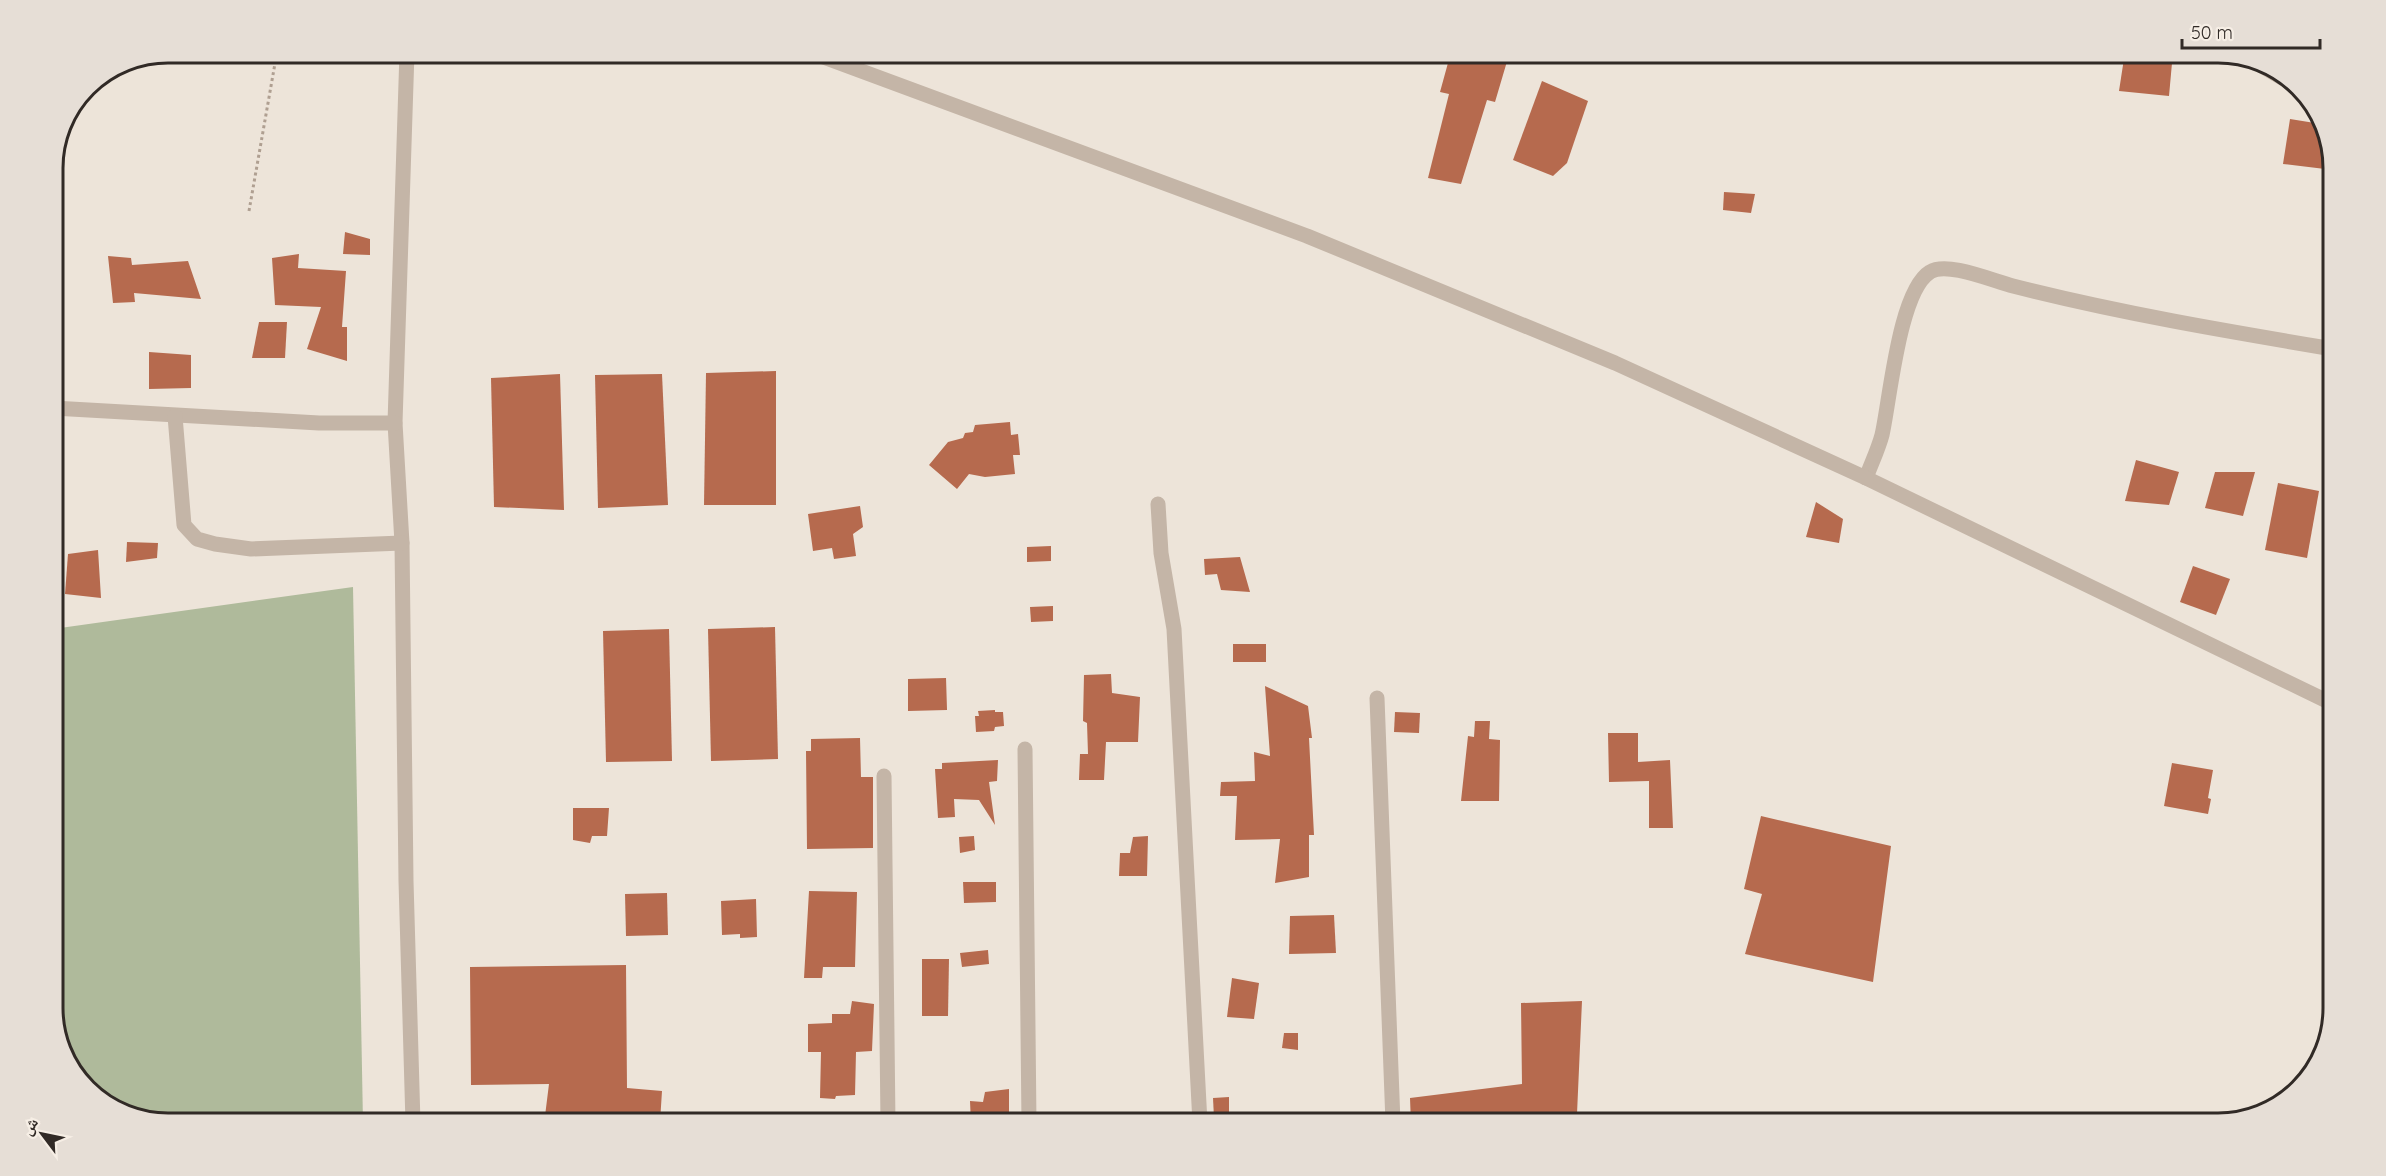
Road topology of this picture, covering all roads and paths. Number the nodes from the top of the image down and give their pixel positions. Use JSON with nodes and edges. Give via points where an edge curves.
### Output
{"nodes":[{"id":1,"x":275,"y":63,"type":"edge"},
{"id":2,"x":407,"y":63,"type":"edge"},
{"id":3,"x":840,"y":63,"type":"edge"},
{"id":4,"x":249,"y":211,"type":"dead end"},
{"id":5,"x":2323,"y":347,"type":"edge"},
{"id":6,"x":63,"y":409,"type":"edge"},
{"id":7,"x":175,"y":416,"type":"junction"},
{"id":8,"x":395,"y":423,"type":"junction"},
{"id":9,"x":1866,"y":478,"type":"junction"},
{"id":10,"x":1158,"y":504,"type":"dead end"},
{"id":11,"x":402,"y":543,"type":"junction"},
{"id":12,"x":1377,"y":698,"type":"dead end"},
{"id":13,"x":2323,"y":699,"type":"edge"},
{"id":14,"x":1025,"y":749,"type":"dead end"},
{"id":15,"x":884,"y":776,"type":"dead end"},
{"id":16,"x":413,"y":1113,"type":"edge"},
{"id":17,"x":888,"y":1113,"type":"edge"},
{"id":18,"x":1029,"y":1113,"type":"edge"},
{"id":19,"x":1199,"y":1113,"type":"edge"},
{"id":20,"x":1393,"y":1113,"type":"edge"}],
"edges":[{"from":1,"to":4,"type":"path"},
{"from":2,"to":8,"type":"street"},
{"from":3,"to":9,"type":"street","via":[[1307,236],[1615,363]]},
{"from":5,"to":9,"type":"street","via":[[2175,323],[1946,267],[1929,272],[1917,287],[1904,318],[1881,437]]},
{"from":6,"to":7,"type":"street"},
{"from":7,"to":8,"type":"street"},
{"from":7,"to":11,"type":"street","via":[[184,525],[197,539],[251,549]]},
{"from":8,"to":11,"type":"street"},
{"from":9,"to":13,"type":"street"},
{"from":10,"to":19,"type":"street","via":[[1161,553],[1174,629]]},
{"from":11,"to":16,"type":"street"},
{"from":12,"to":20,"type":"street"},
{"from":14,"to":18,"type":"street"},
{"from":15,"to":17,"type":"street"}]}
